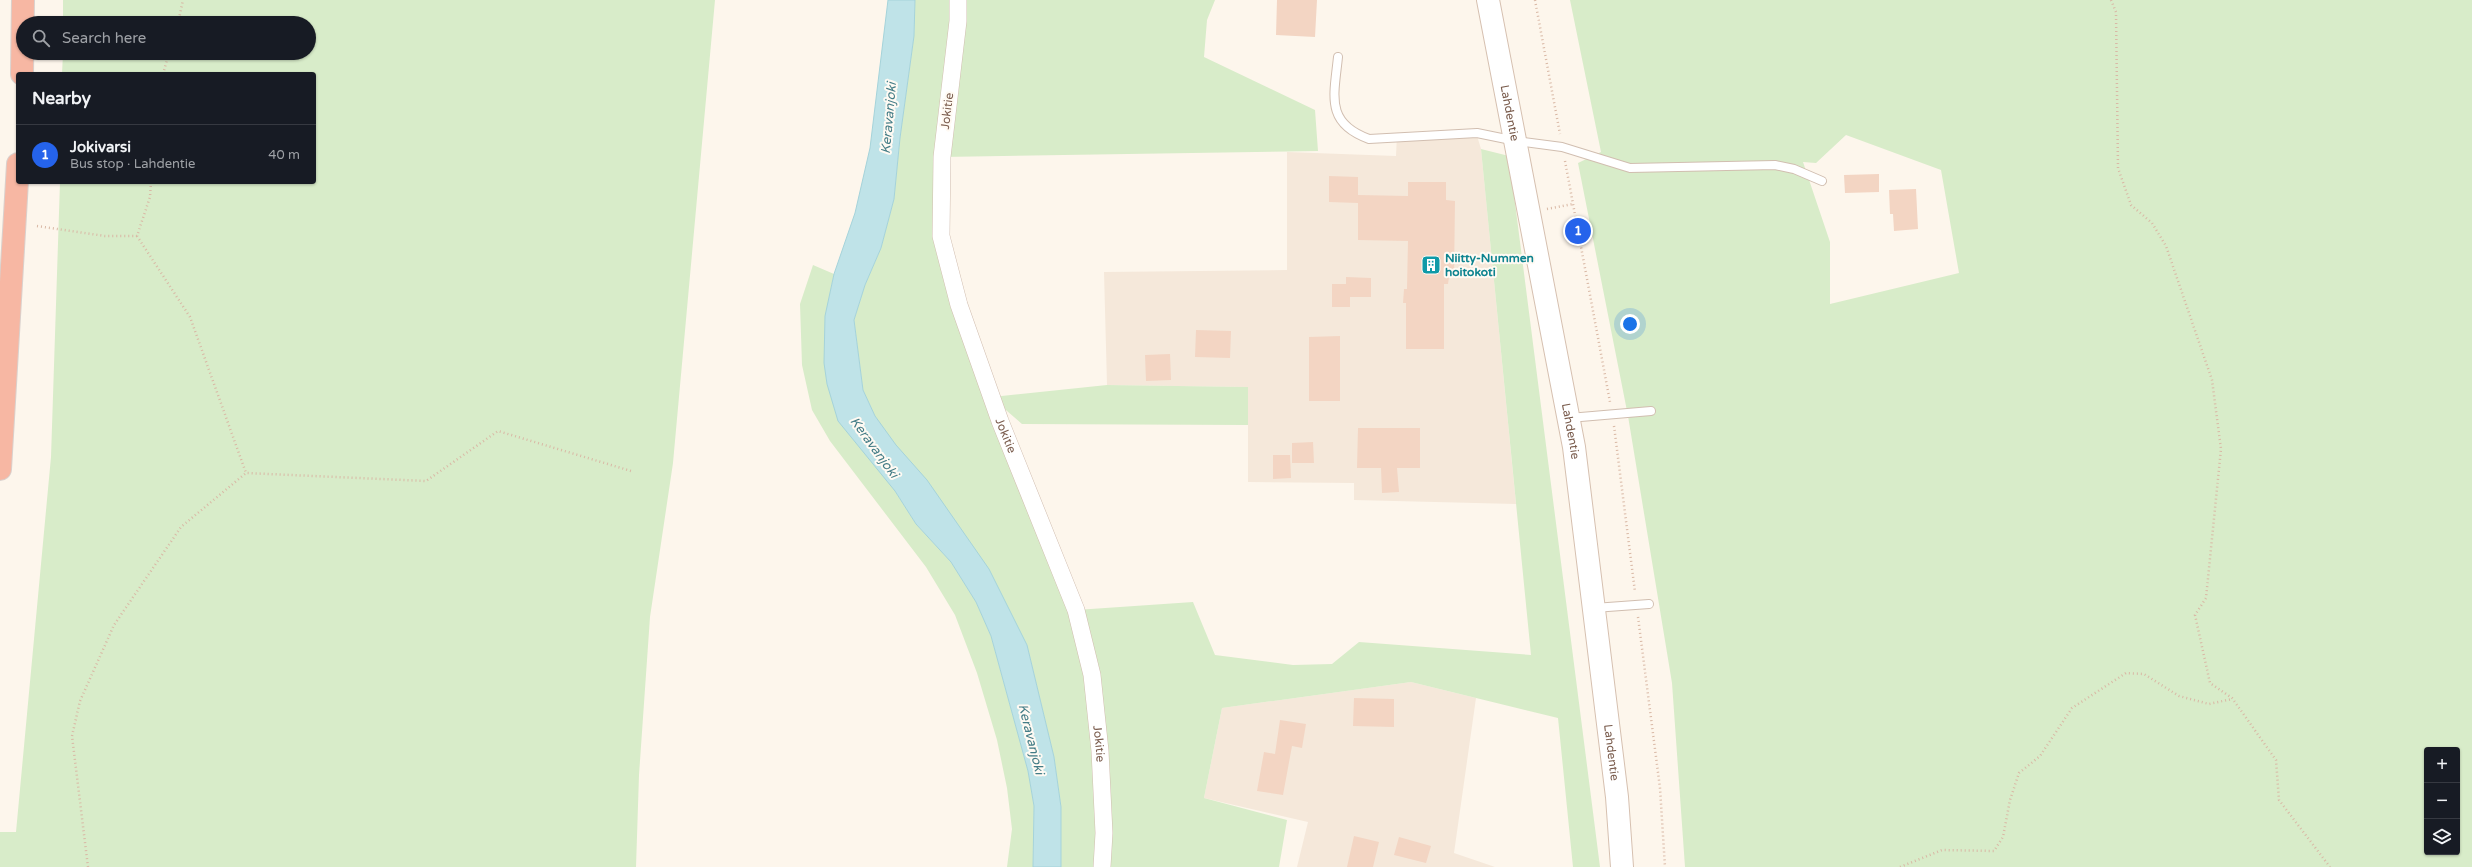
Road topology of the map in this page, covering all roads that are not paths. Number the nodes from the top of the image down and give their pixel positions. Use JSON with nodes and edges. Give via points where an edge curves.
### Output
{"nodes":[{"id":1,"x":23,"y":0,"type":"edge"},
{"id":2,"x":958,"y":0,"type":"edge"},
{"id":3,"x":1488,"y":0,"type":"edge"},
{"id":4,"x":23,"y":16,"type":"edge"},
{"id":5,"x":1338,"y":57,"type":"dead end"},
{"id":6,"x":22,"y":60,"type":"edge"},
{"id":7,"x":22,"y":72,"type":"edge"},
{"id":8,"x":1516,"y":142,"type":"junction"},
{"id":9,"x":1822,"y":181,"type":"dead end"},
{"id":10,"x":17,"y":184,"type":"edge"},
{"id":11,"x":1651,"y":411,"type":"dead end"},
{"id":12,"x":1569,"y":418,"type":"junction"},
{"id":13,"x":0,"y":469,"type":"edge"},
{"id":14,"x":1649,"y":604,"type":"dead end"},
{"id":15,"x":1594,"y":608,"type":"junction"},
{"id":16,"x":1102,"y":867,"type":"edge"},
{"id":17,"x":1622,"y":867,"type":"edge"}],
"edges":[{"from":1,"to":4,"type":"highway"},
{"from":2,"to":16,"type":"street","name":"Jokitie","via":[[958,22],[942,157],[941,236],[959,305],[1000,420],[1076,610],[1092,675],[1100,751],[1104,833]]},
{"from":3,"to":8,"type":"main road","name":"Lahdentie"},
{"from":5,"to":8,"type":"lane","via":[[1333,101],[1338,118],[1353,133],[1369,139],[1391,139],[1476,133]]},
{"from":6,"to":7,"type":"highway"},
{"from":8,"to":9,"type":"lane","via":[[1562,146],[1630,168],[1775,165],[1794,169]]},
{"from":8,"to":12,"type":"main road","name":"Lahdentie"},
{"from":10,"to":13,"type":"highway"},
{"from":11,"to":12,"type":"lane"},
{"from":12,"to":15,"type":"main road","name":"Lahdentie"},
{"from":14,"to":15,"type":"lane"},
{"from":15,"to":17,"type":"main road","name":"Lahdentie","via":[[1617,797]]}]}
